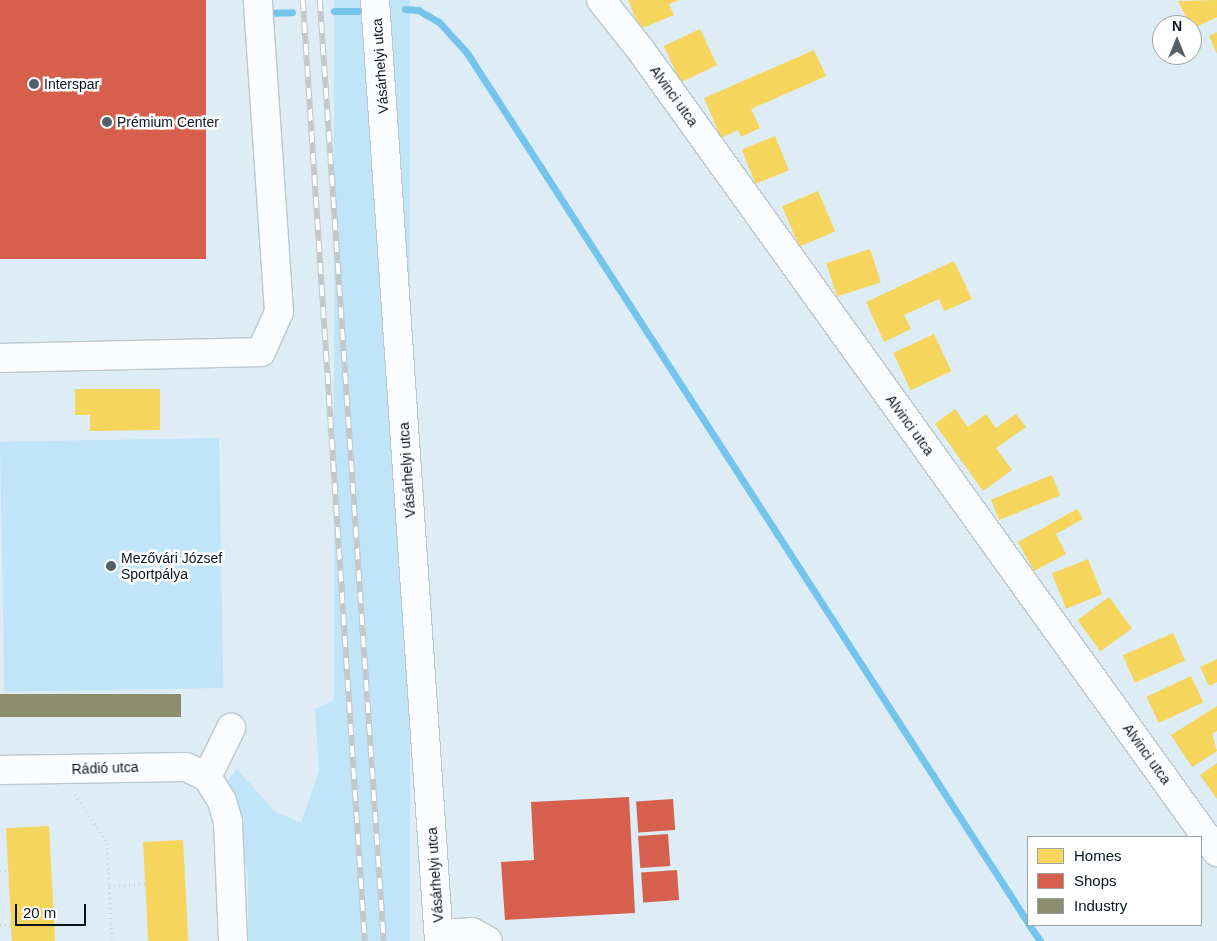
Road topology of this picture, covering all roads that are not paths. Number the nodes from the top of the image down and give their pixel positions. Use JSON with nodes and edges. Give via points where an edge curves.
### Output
{"nodes":[{"id":1,"x":258,"y":0,"type":"edge"},
{"id":2,"x":376,"y":0,"type":"edge"},
{"id":3,"x":600,"y":0,"type":"edge"},
{"id":4,"x":0,"y":358,"type":"edge"},
{"id":5,"x":231,"y":728,"type":"dead end"},
{"id":6,"x":0,"y":770,"type":"edge"},
{"id":7,"x":207,"y":777,"type":"junction"},
{"id":8,"x":1217,"y":852,"type":"edge"},
{"id":9,"x":439,"y":937,"type":"edge"},
{"id":10,"x":233,"y":941,"type":"edge"},
{"id":11,"x":488,"y":941,"type":"edge"}],
"edges":[{"from":1,"to":4,"type":"street","via":[[279,312],[261,352]]},
{"from":2,"to":9,"type":"street","name":"Vásárhelyi utca"},
{"from":3,"to":8,"type":"street","name":"Alvinci utca","via":[[640,49]]},
{"from":5,"to":7,"type":"street"},
{"from":6,"to":7,"type":"street","name":"Rádió utca","via":[[186,768]]},
{"from":7,"to":10,"type":"street","via":[[222,801],[228,822]]},
{"from":9,"to":11,"type":"street","via":[[472,932]]}]}
